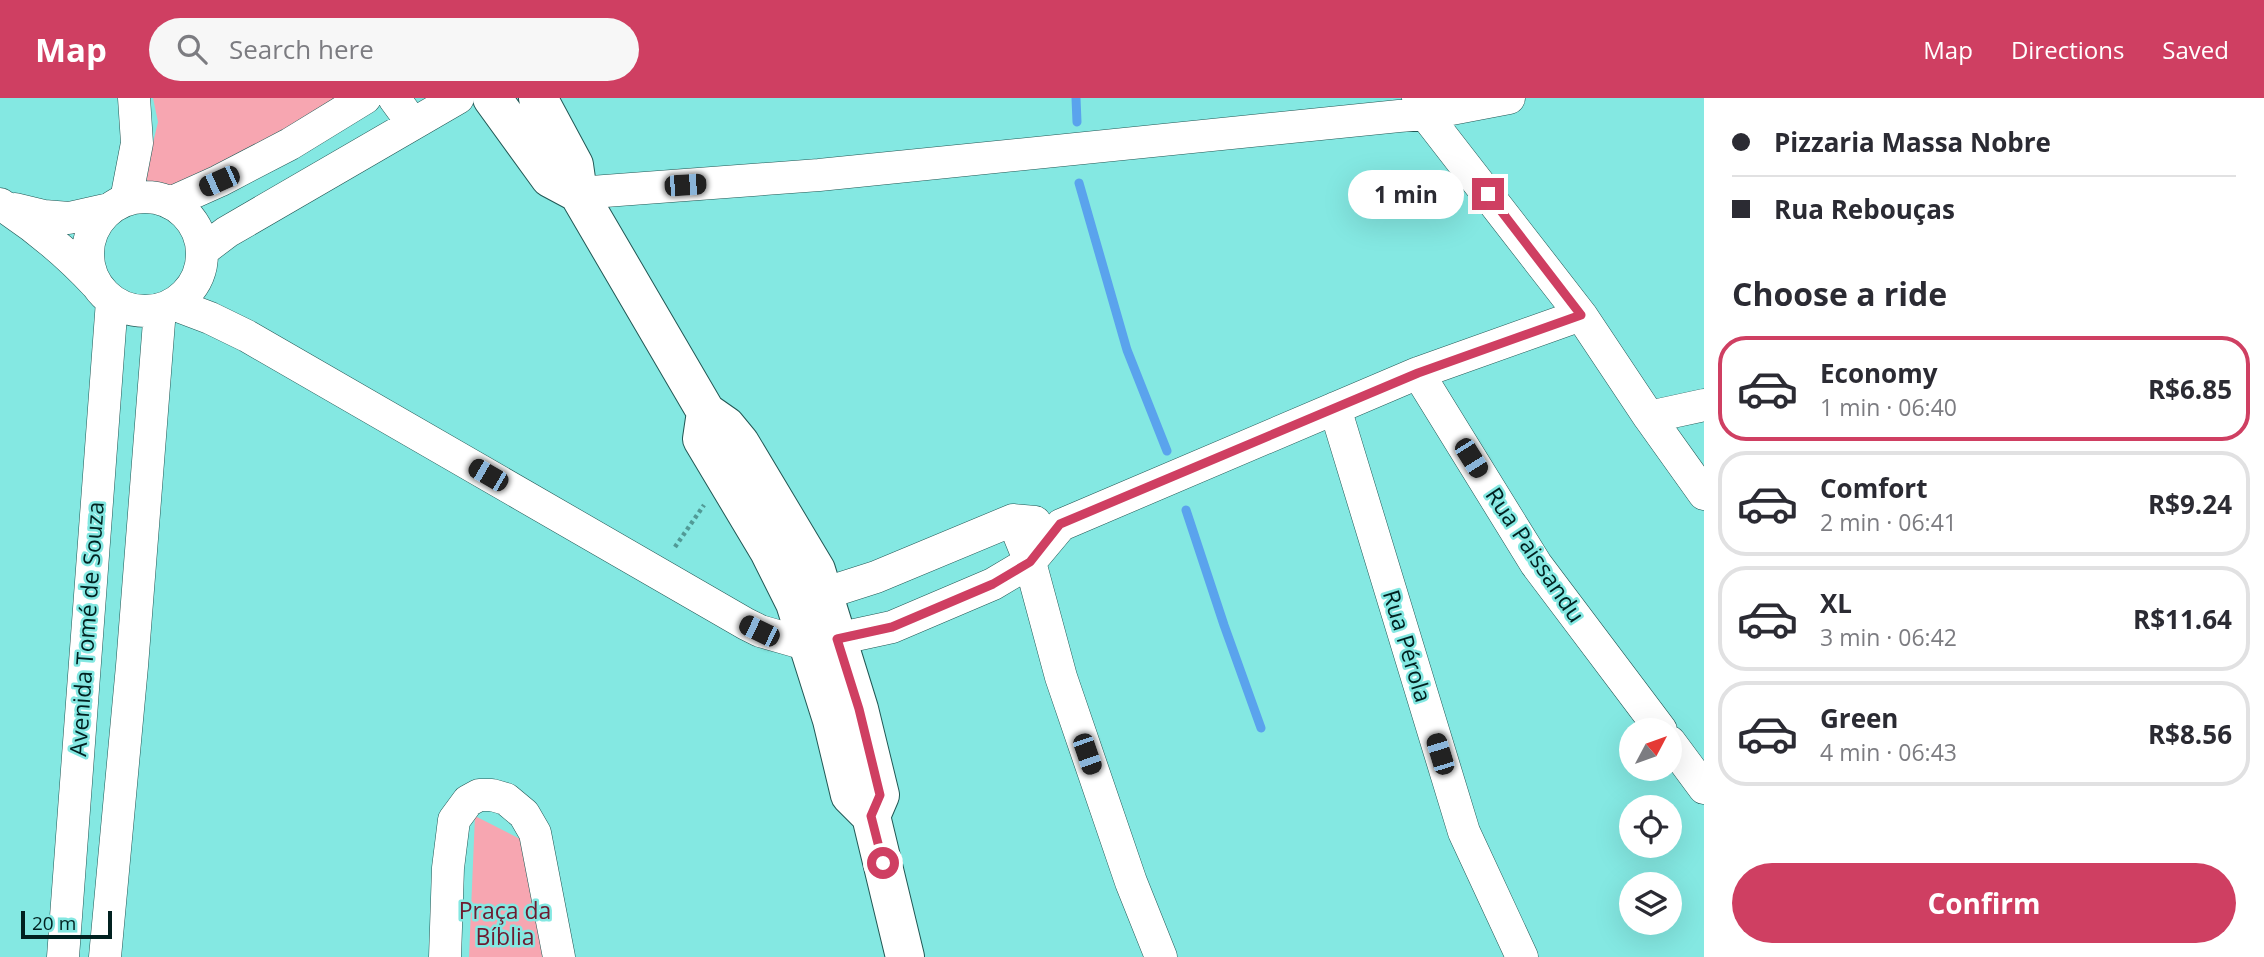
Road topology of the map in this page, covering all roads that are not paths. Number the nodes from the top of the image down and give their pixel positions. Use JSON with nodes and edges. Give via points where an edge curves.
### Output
{"nodes":[{"id":1,"x":134,"y":98,"type":"edge"},
{"id":2,"x":365,"y":98,"type":"edge"},
{"id":3,"x":394,"y":98,"type":"edge"},
{"id":4,"x":458,"y":98,"type":"edge"},
{"id":5,"x":492,"y":98,"type":"edge"},
{"id":6,"x":538,"y":98,"type":"edge"},
{"id":7,"x":1509,"y":98,"type":"edge"},
{"id":8,"x":1421,"y":106,"type":"edge"},
{"id":9,"x":413,"y":124,"type":"junction"},
{"id":10,"x":578,"y":193,"type":"junction"},
{"id":11,"x":170,"y":203,"type":"junction"},
{"id":12,"x":1,"y":204,"type":"edge"},
{"id":13,"x":118,"y":204,"type":"junction"},
{"id":14,"x":200,"y":263,"type":"junction"},
{"id":15,"x":105,"y":294,"type":"junction"},
{"id":16,"x":167,"y":307,"type":"junction"},
{"id":17,"x":1581,"y":315,"type":"junction"},
{"id":18,"x":247,"y":336,"type":"junction"},
{"id":19,"x":1418,"y":373,"type":"junction"},
{"id":20,"x":1704,"y":405,"type":"edge"},
{"id":21,"x":1335,"y":408,"type":"junction"},
{"id":22,"x":706,"y":412,"type":"junction"},
{"id":23,"x":1649,"y":417,"type":"junction"},
{"id":24,"x":1704,"y":494,"type":"edge"},
{"id":25,"x":1013,"y":520,"type":"junction"},
{"id":26,"x":1060,"y":524,"type":"junction"},
{"id":27,"x":1030,"y":562,"type":"junction"},
{"id":28,"x":809,"y":598,"type":"junction"},
{"id":29,"x":760,"y":631,"type":"junction"},
{"id":30,"x":823,"y":642,"type":"junction"},
{"id":31,"x":1652,"y":718,"type":"edge"},
{"id":32,"x":1682,"y":758,"type":"edge"},
{"id":33,"x":1704,"y":788,"type":"edge"},
{"id":34,"x":63,"y":957,"type":"edge"},
{"id":35,"x":105,"y":957,"type":"edge"},
{"id":36,"x":445,"y":957,"type":"edge"},
{"id":37,"x":559,"y":957,"type":"edge"},
{"id":38,"x":905,"y":957,"type":"edge"},
{"id":39,"x":1161,"y":957,"type":"edge"},
{"id":40,"x":1522,"y":957,"type":"edge"}],
"edges":[{"from":1,"to":13,"type":"street","via":[[136,143]]},
{"from":2,"to":11,"type":"street","via":[[290,144]]},
{"from":3,"to":9,"type":"street"},
{"from":4,"to":9,"type":"street"},
{"from":5,"to":10,"type":"main road","via":[[550,178]]},
{"from":6,"to":10,"type":"main road","via":[[574,165]]},
{"from":7,"to":8,"type":"street"},
{"from":8,"to":10,"type":"street","via":[[819,175]]},
{"from":8,"to":17,"type":"street"},
{"from":9,"to":14,"type":"street","via":[[227,232]]},
{"from":10,"to":22,"type":"main road"},
{"from":11,"to":13,"type":"street","via":[[148,197]]},
{"from":11,"to":14,"type":"street","via":[[197,231]]},
{"from":12,"to":13,"type":"street","via":[[69,218]]},
{"from":12,"to":15,"type":"street","via":[[57,246]]},
{"from":13,"to":15,"type":"street","via":[[95,226],[88,246],[89,268]]},
{"from":14,"to":16,"type":"street","via":[[192,286]]},
{"from":14,"to":18,"type":"street","via":[[226,317]]},
{"from":15,"to":16,"type":"street","via":[[135,310]]},
{"from":15,"to":34,"type":"street","name":"Avenida Tomé de Souza"},
{"from":16,"to":18,"type":"street","via":[[210,318]]},
{"from":16,"to":35,"type":"street","name":"Avenida Tomé de Souza"},
{"from":17,"to":19,"type":"street"},
{"from":17,"to":23,"type":"street"},
{"from":18,"to":29,"type":"street"},
{"from":19,"to":21,"type":"street"},
{"from":19,"to":31,"type":"street","name":"Rua Paissandu","via":[[1536,564]]},
{"from":20,"to":23,"type":"street"},
{"from":21,"to":26,"type":"street"},
{"from":21,"to":40,"type":"street","name":"Rua Pérola","via":[[1464,832]]},
{"from":22,"to":28,"type":"main road","via":[[702,439],[769,551]]},
{"from":22,"to":28,"type":"main road","via":[[740,443],[816,570]]},
{"from":23,"to":24,"type":"street"},
{"from":25,"to":26,"type":"street"},
{"from":25,"to":27,"type":"street"},
{"from":25,"to":28,"type":"street","via":[[876,577]]},
{"from":26,"to":27,"type":"street"},
{"from":27,"to":30,"type":"street","via":[[993,584],[892,627]]},
{"from":27,"to":39,"type":"street","via":[[1061,677]]},
{"from":28,"to":29,"type":"street"},
{"from":28,"to":30,"type":"main road"},
{"from":29,"to":30,"type":"street"},
{"from":30,"to":38,"type":"main road","via":[[832,720],[850,795],[871,816]]},
{"from":32,"to":33,"type":"street"},
{"from":36,"to":37,"type":"street","via":[[454,820],[468,801],[479,795],[506,799],[524,814],[535,833]]}]}
